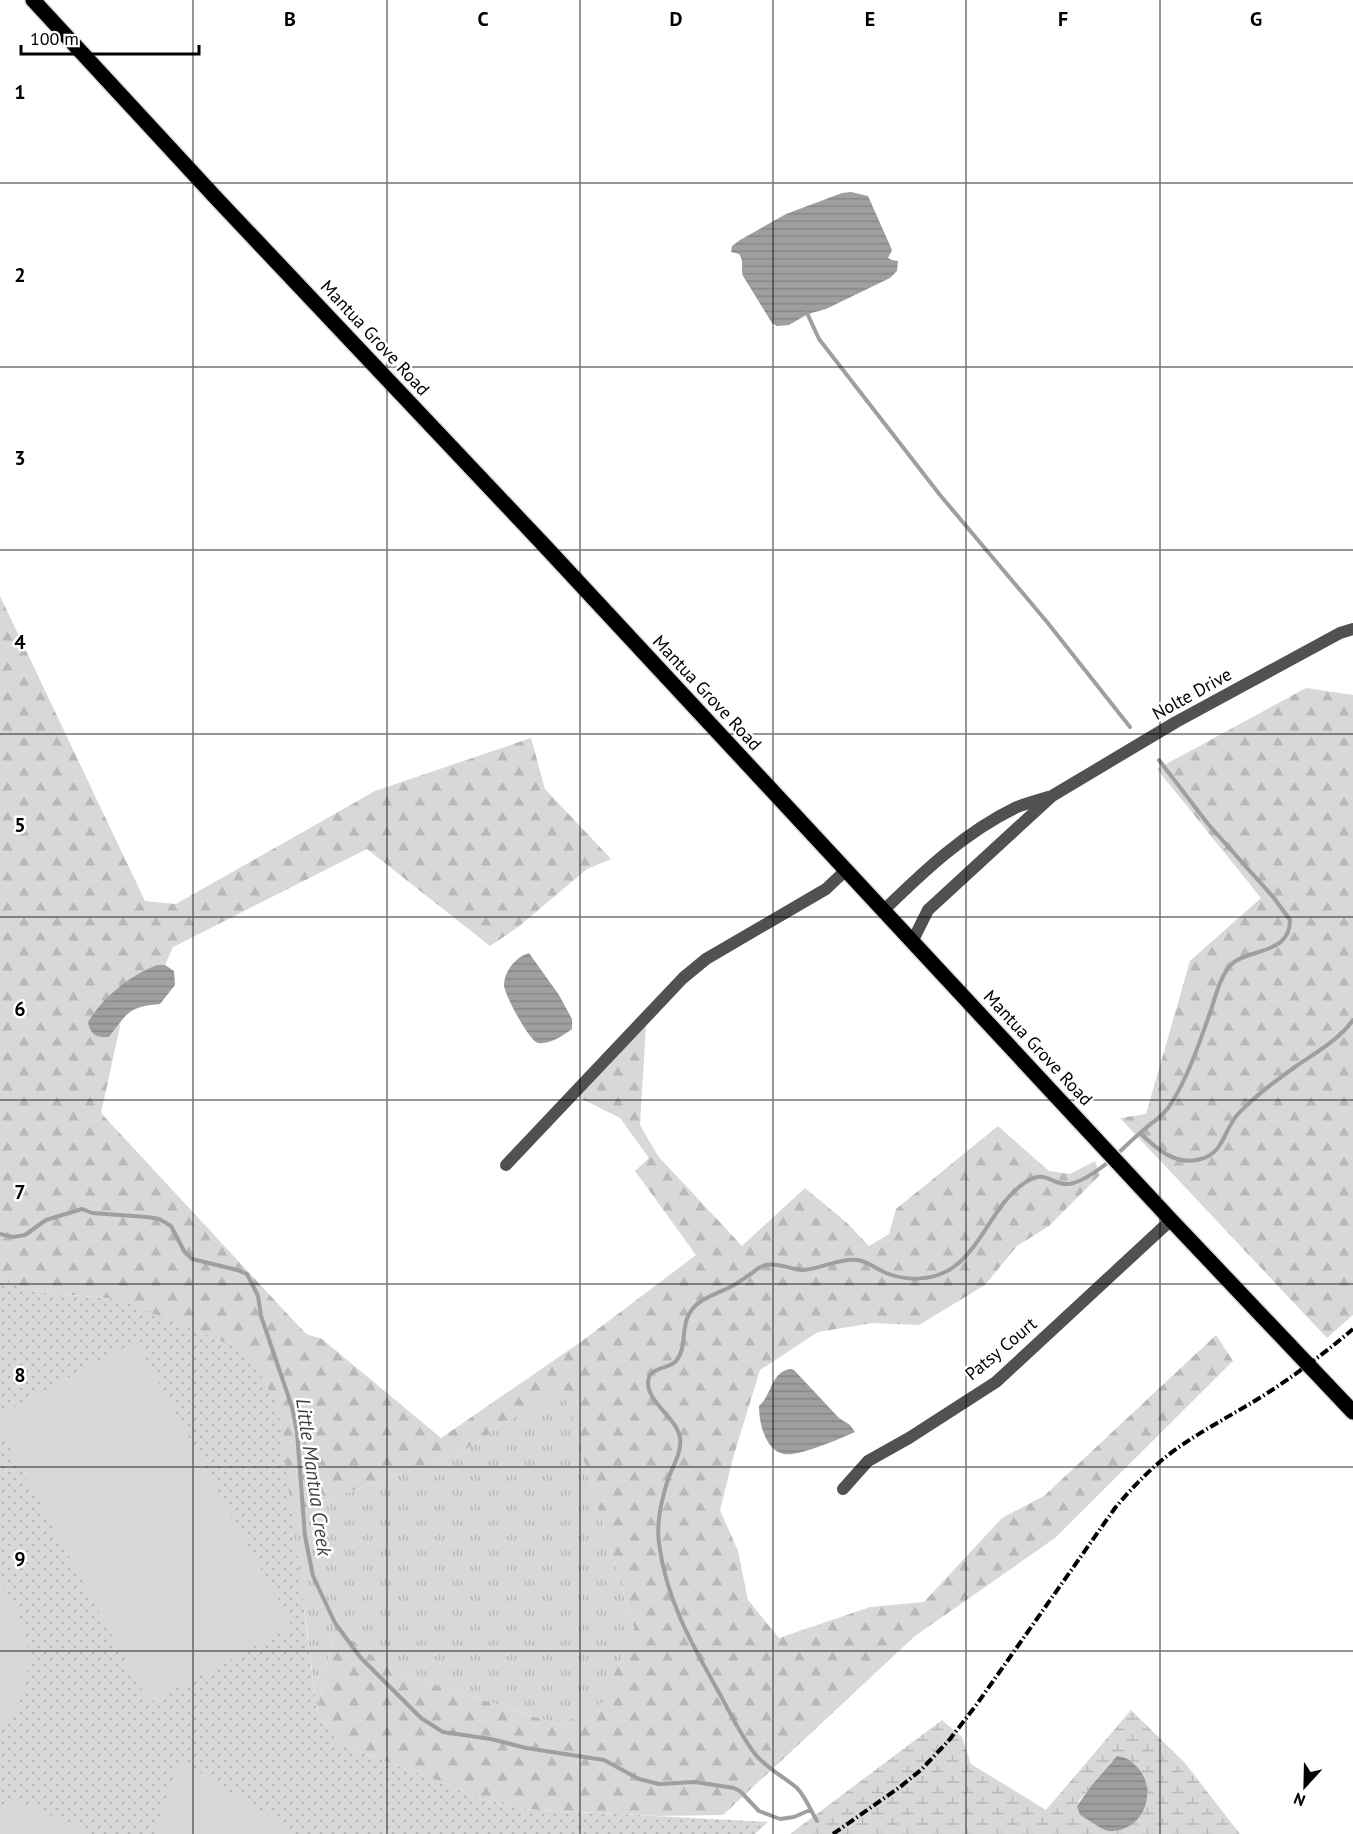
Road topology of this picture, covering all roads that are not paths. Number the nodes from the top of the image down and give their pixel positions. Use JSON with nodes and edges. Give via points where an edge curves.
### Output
{"nodes":[{"id":1,"x":33,"y":0,"type":"edge"},
{"id":2,"x":1353,"y":628,"type":"edge"},
{"id":3,"x":1052,"y":796,"type":"junction"},
{"id":4,"x":845,"y":871,"type":"junction"},
{"id":5,"x":883,"y":910,"type":"junction"},
{"id":6,"x":912,"y":942,"type":"junction"},
{"id":7,"x":506,"y":1165,"type":"dead end"},
{"id":8,"x":1171,"y":1220,"type":"junction"},
{"id":9,"x":1353,"y":1412,"type":"edge"},
{"id":10,"x":843,"y":1489,"type":"dead end"}],
"edges":[{"from":1,"to":4,"type":"main road","name":"Mantua Grove Road"},
{"from":2,"to":3,"type":"street","name":"Nolte Drive","via":[[1176,722]]},
{"from":3,"to":5,"type":"street","name":"Nolte Drive","via":[[1019,807],[965,838]]},
{"from":3,"to":6,"type":"street","name":"Nolte Drive","via":[[928,910]]},
{"from":4,"to":5,"type":"main road","name":"Mantua Grove Road"},
{"from":4,"to":7,"type":"street","via":[[826,889],[706,959],[683,978]]},
{"from":5,"to":6,"type":"main road","name":"Mantua Grove Road"},
{"from":6,"to":8,"type":"main road","name":"Mantua Grove Road"},
{"from":8,"to":9,"type":"main road","name":"Mantua Grove Road"},
{"from":8,"to":10,"type":"street","name":"Patsy Court","via":[[996,1382],[868,1461]]}]}
